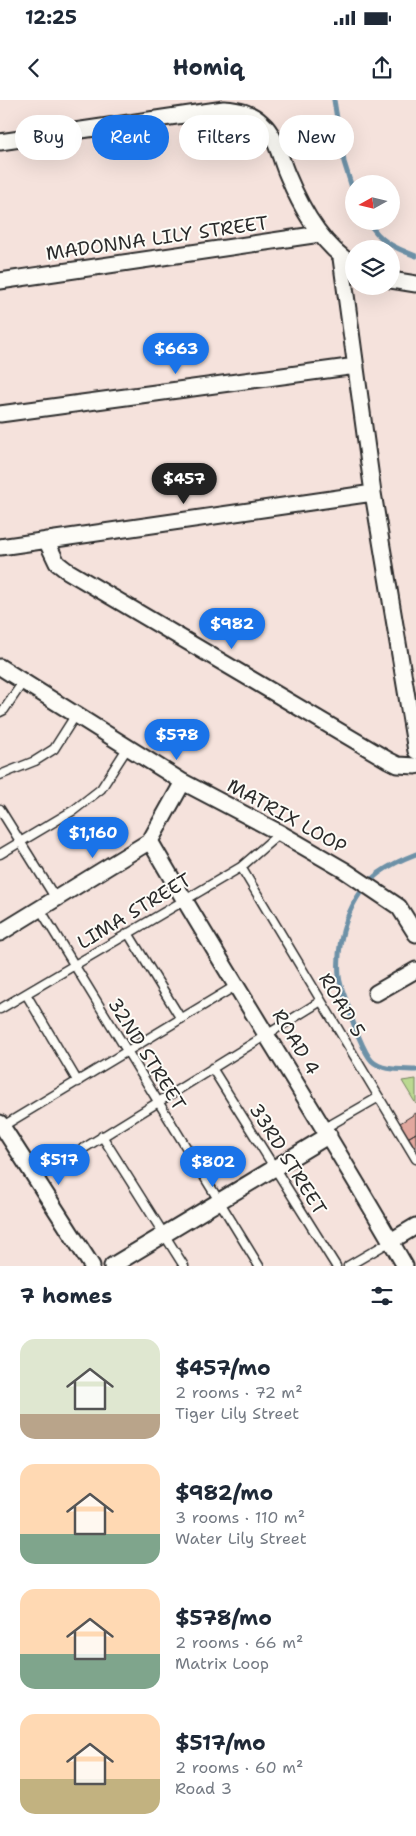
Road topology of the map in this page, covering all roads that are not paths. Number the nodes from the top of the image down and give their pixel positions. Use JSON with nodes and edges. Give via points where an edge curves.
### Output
{"nodes":[{"id":1,"x":202,"y":106,"type":"edge"},
{"id":2,"x":0,"y":142,"type":"edge"},
{"id":3,"x":320,"y":234,"type":"junction"},
{"id":4,"x":345,"y":260,"type":"edge"},
{"id":5,"x":0,"y":281,"type":"edge"},
{"id":6,"x":400,"y":281,"type":"edge"},
{"id":7,"x":416,"y":284,"type":"edge"},
{"id":8,"x":350,"y":295,"type":"edge"},
{"id":9,"x":356,"y":366,"type":"junction"},
{"id":10,"x":0,"y":414,"type":"edge"},
{"id":11,"x":373,"y":493,"type":"junction"},
{"id":12,"x":46,"y":540,"type":"junction"},
{"id":13,"x":0,"y":546,"type":"edge"},
{"id":14,"x":0,"y":668,"type":"edge"},
{"id":15,"x":23,"y":682,"type":"junction"},
{"id":16,"x":0,"y":712,"type":"edge"},
{"id":17,"x":75,"y":716,"type":"junction"},
{"id":18,"x":128,"y":747,"type":"junction"},
{"id":19,"x":416,"y":751,"type":"edge"},
{"id":20,"x":416,"y":766,"type":"edge"},
{"id":21,"x":0,"y":775,"type":"edge"},
{"id":22,"x":183,"y":782,"type":"junction"},
{"id":23,"x":0,"y":810,"type":"edge"},
{"id":24,"x":280,"y":833,"type":"junction"},
{"id":25,"x":150,"y":840,"type":"junction"},
{"id":26,"x":20,"y":842,"type":"junction"},
{"id":27,"x":0,"y":854,"type":"edge"},
{"id":28,"x":241,"y":866,"type":"junction"},
{"id":29,"x":56,"y":900,"type":"junction"},
{"id":30,"x":184,"y":900,"type":"junction"},
{"id":31,"x":40,"y":909,"type":"junction"},
{"id":32,"x":0,"y":933,"type":"edge"},
{"id":33,"x":128,"y":933,"type":"junction"},
{"id":34,"x":416,"y":934,"type":"edge"},
{"id":35,"x":74,"y":965,"type":"junction"},
{"id":36,"x":416,"y":970,"type":"edge"},
{"id":37,"x":237,"y":985,"type":"junction"},
{"id":38,"x":376,"y":993,"type":"dead end"},
{"id":39,"x":26,"y":994,"type":"junction"},
{"id":40,"x":321,"y":1001,"type":"junction"},
{"id":41,"x":0,"y":1009,"type":"edge"},
{"id":42,"x":181,"y":1018,"type":"junction"},
{"id":43,"x":267,"y":1034,"type":"junction"},
{"id":44,"x":127,"y":1052,"type":"junction"},
{"id":45,"x":212,"y":1068,"type":"junction"},
{"id":46,"x":78,"y":1082,"type":"junction"},
{"id":47,"x":379,"y":1097,"type":"junction"},
{"id":48,"x":158,"y":1102,"type":"junction"},
{"id":49,"x":1,"y":1125,"type":"edge"},
{"id":50,"x":327,"y":1132,"type":"junction"},
{"id":51,"x":102,"y":1136,"type":"junction"},
{"id":52,"x":415,"y":1155,"type":"edge"},
{"id":53,"x":274,"y":1168,"type":"junction"},
{"id":54,"x":36,"y":1178,"type":"junction"},
{"id":55,"x":219,"y":1201,"type":"junction"},
{"id":56,"x":416,"y":1226,"type":"edge"},
{"id":57,"x":163,"y":1235,"type":"junction"},
{"id":58,"x":391,"y":1241,"type":"junction"},
{"id":59,"x":92,"y":1266,"type":"edge"},
{"id":60,"x":112,"y":1266,"type":"edge"},
{"id":61,"x":184,"y":1266,"type":"edge"},
{"id":62,"x":259,"y":1266,"type":"edge"},
{"id":63,"x":336,"y":1266,"type":"edge"},
{"id":64,"x":348,"y":1266,"type":"edge"},
{"id":65,"x":405,"y":1266,"type":"edge"}],
"edges":[{"from":1,"to":2,"type":"street"},
{"from":1,"to":3,"type":"street","via":[[237,110],[264,124],[300,203]]},
{"from":3,"to":4,"type":"street"},
{"from":3,"to":5,"type":"street","name":"MADONNA LILY STREET"},
{"from":6,"to":7,"type":"street"},
{"from":8,"to":9,"type":"street"},
{"from":9,"to":10,"type":"street"},
{"from":9,"to":11,"type":"street"},
{"from":11,"to":12,"type":"street"},
{"from":11,"to":19,"type":"street"},
{"from":12,"to":13,"type":"street"},
{"from":12,"to":20,"type":"street","via":[[57,563],[66,570],[388,760],[398,765]]},
{"from":14,"to":15,"type":"street","name":"MATRIX LOOP"},
{"from":15,"to":16,"type":"lane"},
{"from":15,"to":17,"type":"street","name":"MATRIX LOOP"},
{"from":17,"to":18,"type":"street","name":"MATRIX LOOP"},
{"from":17,"to":21,"type":"lane","via":[[54,749],[35,761]]},
{"from":18,"to":22,"type":"street","name":"MATRIX LOOP"},
{"from":18,"to":26,"type":"lane","via":[[101,789],[74,810]]},
{"from":22,"to":24,"type":"street","name":"MATRIX LOOP"},
{"from":22,"to":25,"type":"street"},
{"from":23,"to":26,"type":"lane"},
{"from":24,"to":28,"type":"lane","name":"LIMA STREET"},
{"from":24,"to":34,"type":"street","name":"MATRIX LOOP","via":[[399,907]]},
{"from":25,"to":29,"type":"street"},
{"from":25,"to":30,"type":"street","name":"ROAD 4"},
{"from":26,"to":27,"type":"lane"},
{"from":26,"to":29,"type":"lane"},
{"from":28,"to":30,"type":"lane","name":"LIMA STREET"},
{"from":28,"to":40,"type":"lane","name":"ROAD 5"},
{"from":29,"to":31,"type":"street"},
{"from":30,"to":33,"type":"lane","name":"LIMA STREET"},
{"from":30,"to":37,"type":"street","name":"ROAD 4"},
{"from":31,"to":32,"type":"street"},
{"from":31,"to":35,"type":"lane","name":"32ND STREET"},
{"from":33,"to":35,"type":"lane","name":"LIMA STREET"},
{"from":33,"to":42,"type":"lane"},
{"from":35,"to":39,"type":"lane","name":"LIMA STREET"},
{"from":35,"to":44,"type":"lane","name":"32ND STREET"},
{"from":36,"to":38,"type":"street"},
{"from":37,"to":42,"type":"lane"},
{"from":37,"to":43,"type":"street","name":"ROAD 4"},
{"from":39,"to":41,"type":"lane","name":"LIMA STREET"},
{"from":39,"to":46,"type":"lane"},
{"from":40,"to":43,"type":"lane"},
{"from":40,"to":47,"type":"lane","name":"ROAD 5"},
{"from":42,"to":44,"type":"lane"},
{"from":43,"to":45,"type":"lane"},
{"from":43,"to":50,"type":"street","name":"ROAD 4"},
{"from":44,"to":46,"type":"lane"},
{"from":44,"to":48,"type":"lane","name":"32ND STREET"},
{"from":45,"to":48,"type":"lane"},
{"from":45,"to":53,"type":"lane","name":"33RD STREET"},
{"from":46,"to":49,"type":"lane"},
{"from":47,"to":50,"type":"lane"},
{"from":47,"to":52,"type":"lane","name":"ROAD 5"},
{"from":48,"to":51,"type":"lane"},
{"from":48,"to":55,"type":"lane","name":"32ND STREET"},
{"from":49,"to":54,"type":"street"},
{"from":50,"to":53,"type":"street"},
{"from":50,"to":58,"type":"street","name":"ROAD 4"},
{"from":51,"to":54,"type":"lane"},
{"from":51,"to":57,"type":"lane"},
{"from":53,"to":55,"type":"street"},
{"from":53,"to":63,"type":"lane","name":"33RD STREET"},
{"from":54,"to":59,"type":"street"},
{"from":55,"to":57,"type":"street"},
{"from":55,"to":62,"type":"lane","name":"32ND STREET"},
{"from":56,"to":58,"type":"street"},
{"from":57,"to":60,"type":"street"},
{"from":57,"to":61,"type":"lane"},
{"from":58,"to":64,"type":"lane"},
{"from":58,"to":65,"type":"street","name":"ROAD 4"}]}
